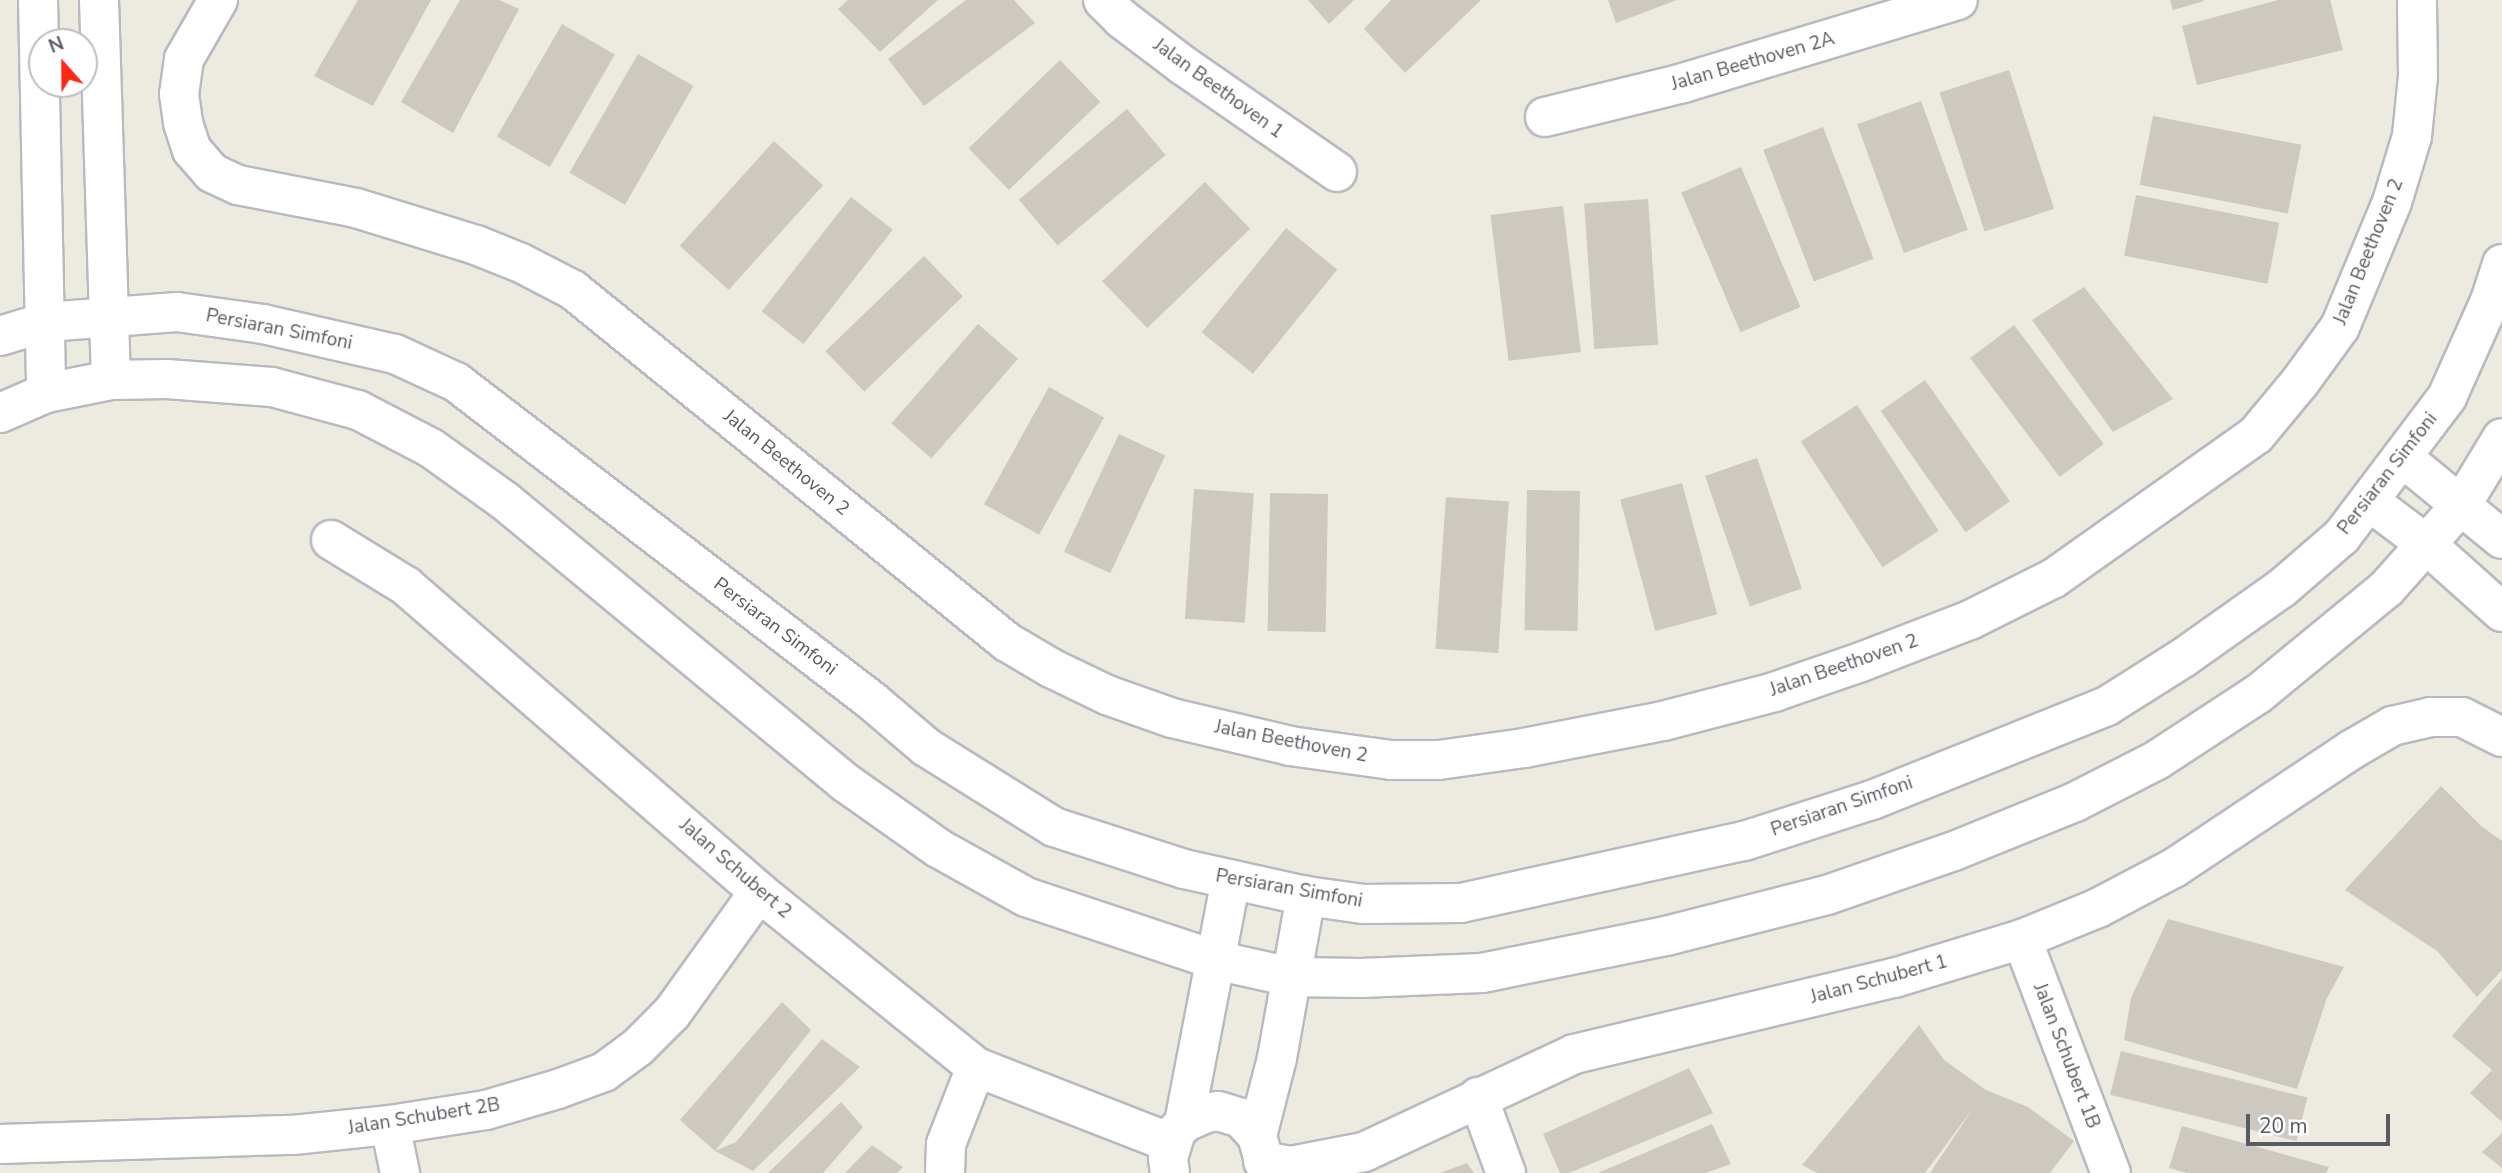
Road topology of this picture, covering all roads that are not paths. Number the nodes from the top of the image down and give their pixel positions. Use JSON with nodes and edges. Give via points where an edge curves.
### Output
{"nodes":[{"id":1,"x":38,"y":0,"type":"edge"},
{"id":2,"x":99,"y":0,"type":"edge"},
{"id":3,"x":218,"y":0,"type":"edge"},
{"id":4,"x":1103,"y":0,"type":"edge"},
{"id":5,"x":1958,"y":0,"type":"edge"},
{"id":6,"x":2417,"y":0,"type":"edge"},
{"id":7,"x":1545,"y":117,"type":"dead end"},
{"id":8,"x":1337,"y":173,"type":"dead end"},
{"id":9,"x":2502,"y":264,"type":"edge"},
{"id":10,"x":109,"y":315,"type":"junction"},
{"id":11,"x":46,"y":322,"type":"junction"},
{"id":12,"x":0,"y":336,"type":"edge"},
{"id":13,"x":111,"y":380,"type":"junction"},
{"id":14,"x":46,"y":393,"type":"junction"},
{"id":15,"x":0,"y":413,"type":"edge"},
{"id":16,"x":2502,"y":438,"type":"edge"},
{"id":17,"x":2402,"y":457,"type":"junction"},
{"id":18,"x":2369,"y":501,"type":"junction"},
{"id":19,"x":2462,"y":504,"type":"junction"},
{"id":20,"x":2502,"y":539,"type":"edge"},
{"id":21,"x":331,"y":540,"type":"dead end"},
{"id":22,"x":2426,"y":544,"type":"junction"},
{"id":23,"x":2502,"y":612,"type":"edge"},
{"id":24,"x":2502,"y":737,"type":"edge"},
{"id":25,"x":1231,"y":879,"type":"junction"},
{"id":26,"x":759,"y":892,"type":"junction"},
{"id":27,"x":1306,"y":896,"type":"junction"},
{"id":28,"x":2022,"y":939,"type":"junction"},
{"id":29,"x":1215,"y":960,"type":"junction"},
{"id":30,"x":1291,"y":977,"type":"junction"},
{"id":31,"x":976,"y":1067,"type":"junction"},
{"id":32,"x":1478,"y":1097,"type":"junction"},
{"id":33,"x":390,"y":1125,"type":"junction"},
{"id":34,"x":0,"y":1143,"type":"edge"},
{"id":35,"x":1175,"y":1146,"type":"edge"},
{"id":36,"x":1260,"y":1157,"type":"edge"},
{"id":37,"x":400,"y":1173,"type":"edge"},
{"id":38,"x":945,"y":1173,"type":"edge"},
{"id":39,"x":1506,"y":1173,"type":"edge"},
{"id":40,"x":2111,"y":1173,"type":"edge"}],
"edges":[{"from":1,"to":11,"type":"street"},
{"from":2,"to":10,"type":"street"},
{"from":3,"to":6,"type":"street","name":"Jalan Beethoven 2","via":[[184,59],[179,94],[192,150],[212,173],[238,185],[356,208],[476,245],[573,290],[1007,642],[1107,695],[1172,718],[1290,746],[1391,760],[1439,760],[1662,721],[1774,692],[1970,620],[2054,578],[2256,435],[2340,327],[2392,202],[2412,136],[2418,76]]},
{"from":4,"to":8,"type":"street","name":"Jalan Beethoven 1","via":[[1184,66]]},
{"from":5,"to":7,"type":"street","name":"Jalan Beethoven 2A","via":[[1684,83]]},
{"from":9,"to":17,"type":"street","name":"Persiaran Simfoni","via":[[2447,397]]},
{"from":10,"to":11,"type":"street","name":"Persiaran Simfoni"},
{"from":10,"to":13,"type":"street"},
{"from":10,"to":25,"type":"street","name":"Persiaran Simfoni","via":[[177,312],[263,324],[395,354],[456,382],[926,747],[987,787],[1054,827],[1184,869]]},
{"from":11,"to":12,"type":"street","name":"Persiaran Simfoni"},
{"from":11,"to":14,"type":"street"},
{"from":13,"to":14,"type":"street"},
{"from":13,"to":29,"type":"street","via":[[272,387],[358,410],[431,448],[505,501],[846,783],[938,848],[1026,897]]},
{"from":14,"to":15,"type":"street"},
{"from":16,"to":19,"type":"street"},
{"from":17,"to":18,"type":"street","name":"Persiaran Simfoni"},
{"from":17,"to":19,"type":"street"},
{"from":18,"to":22,"type":"street"},
{"from":18,"to":27,"type":"street","name":"Persiaran Simfoni","via":[[2342,536],[2282,588],[2107,706],[1872,800],[1744,841],[1461,903],[1364,904]]},
{"from":19,"to":20,"type":"street"},
{"from":19,"to":22,"type":"street"},
{"from":21,"to":26,"type":"street","name":"Jalan Schubert 2","via":[[406,586]]},
{"from":22,"to":23,"type":"street"},
{"from":22,"to":30,"type":"street","via":[[2386,589],[2258,694],[2168,752],[2075,802],[1954,851],[1813,898],[1666,936],[1482,973]]},
{"from":24,"to":28,"type":"street","name":"Jalan Schubert 1","via":[[2462,717],[2392,726],[2175,867],[2098,908]]},
{"from":25,"to":27,"type":"street","name":"Persiaran Simfoni"},
{"from":25,"to":29,"type":"street"},
{"from":26,"to":31,"type":"street","name":"Jalan Schubert 2"},
{"from":26,"to":33,"type":"street","name":"Jalan Schubert 2B","via":[[672,1013],[604,1072],[486,1110]]},
{"from":27,"to":30,"type":"street"},
{"from":28,"to":32,"type":"street","name":"Jalan Schubert 1","via":[[1894,978],[1574,1054]]},
{"from":28,"to":40,"type":"street","name":"Jalan Schubert 1B"},
{"from":29,"to":30,"type":"street"},
{"from":29,"to":35,"type":"street"},
{"from":30,"to":36,"type":"street"},
{"from":31,"to":35,"type":"street","name":"Jalan Schubert 2"},
{"from":31,"to":38,"type":"street","via":[[946,1143]]},
{"from":32,"to":36,"type":"street","name":"Jalan Schubert 1","via":[[1364,1152],[1291,1166]]},
{"from":32,"to":39,"type":"street"},
{"from":33,"to":34,"type":"street","name":"Jalan Schubert 2B","via":[[293,1135]]},
{"from":33,"to":37,"type":"street"},
{"from":35,"to":36,"type":"street","via":[[1195,1116],[1219,1111],[1241,1118]]}]}
